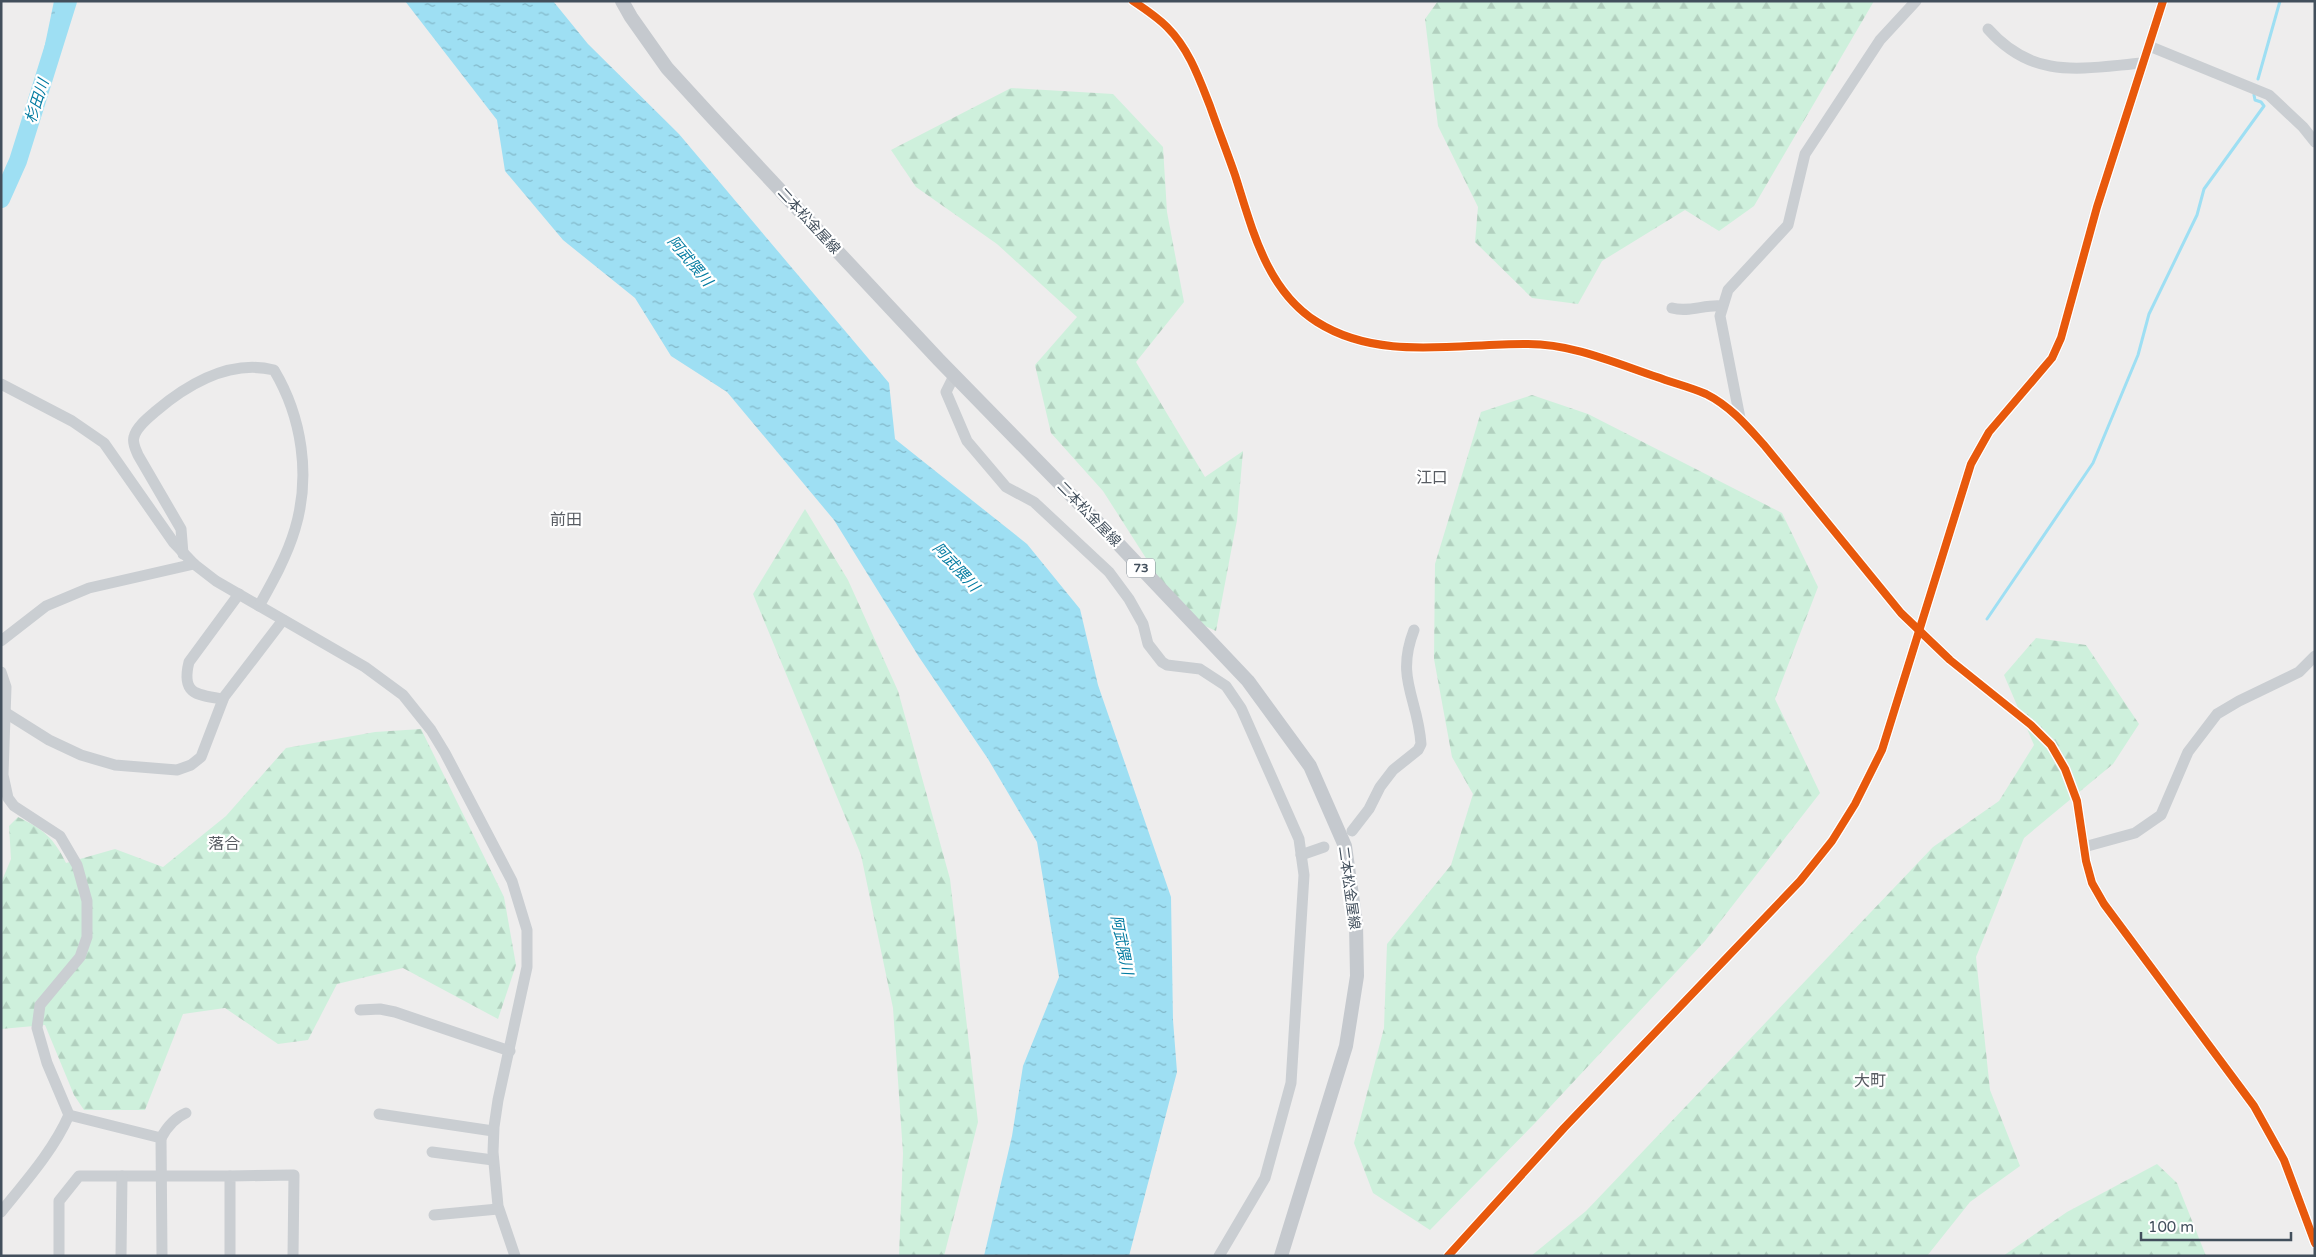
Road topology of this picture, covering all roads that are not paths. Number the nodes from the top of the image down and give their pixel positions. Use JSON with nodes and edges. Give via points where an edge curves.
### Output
{"nodes":[{"id":1,"x":622,"y":1,"type":"edge"},
{"id":2,"x":1133,"y":1,"type":"edge"},
{"id":3,"x":1916,"y":1,"type":"edge"},
{"id":4,"x":2164,"y":1,"type":"edge"},
{"id":5,"x":1988,"y":29,"type":"dead end"},
{"id":6,"x":2149,"y":46,"type":"junction"},
{"id":7,"x":2143,"y":63,"type":"junction"},
{"id":8,"x":2315,"y":142,"type":"edge"},
{"id":9,"x":1722,"y":306,"type":"junction"},
{"id":10,"x":1672,"y":308,"type":"dead end"},
{"id":11,"x":954,"y":376,"type":"junction"},
{"id":12,"x":1,"y":384,"type":"edge"},
{"id":13,"x":1740,"y":418,"type":"junction"},
{"id":14,"x":184,"y":554,"type":"junction"},
{"id":15,"x":194,"y":564,"type":"junction"},
{"id":16,"x":239,"y":594,"type":"junction"},
{"id":17,"x":259,"y":606,"type":"junction"},
{"id":18,"x":284,"y":620,"type":"junction"},
{"id":19,"x":1414,"y":630,"type":"dead end"},
{"id":20,"x":1918,"y":631,"type":"junction"},
{"id":21,"x":1,"y":641,"type":"edge"},
{"id":22,"x":2315,"y":656,"type":"edge"},
{"id":23,"x":1,"y":672,"type":"edge"},
{"id":24,"x":223,"y":699,"type":"junction"},
{"id":25,"x":6,"y":713,"type":"junction"},
{"id":26,"x":1352,"y":831,"type":"dead end"},
{"id":27,"x":1324,"y":847,"type":"dead end"},
{"id":28,"x":2084,"y":847,"type":"junction"},
{"id":29,"x":1301,"y":855,"type":"junction"},
{"id":30,"x":360,"y":1010,"type":"dead end"},
{"id":31,"x":510,"y":1051,"type":"junction"},
{"id":32,"x":186,"y":1113,"type":"dead end"},
{"id":33,"x":379,"y":1114,"type":"dead end"},
{"id":34,"x":69,"y":1115,"type":"junction"},
{"id":35,"x":493,"y":1131,"type":"junction"},
{"id":36,"x":161,"y":1138,"type":"junction"},
{"id":37,"x":432,"y":1152,"type":"dead end"},
{"id":38,"x":493,"y":1160,"type":"junction"},
{"id":39,"x":122,"y":1176,"type":"junction"},
{"id":40,"x":162,"y":1176,"type":"junction"},
{"id":41,"x":230,"y":1176,"type":"junction"},
{"id":42,"x":498,"y":1208,"type":"junction"},
{"id":43,"x":1,"y":1212,"type":"edge"},
{"id":44,"x":434,"y":1214,"type":"dead end"},
{"id":45,"x":2315,"y":1243,"type":"edge"},
{"id":46,"x":59,"y":1256,"type":"edge"},
{"id":47,"x":121,"y":1256,"type":"edge"},
{"id":48,"x":162,"y":1256,"type":"edge"},
{"id":49,"x":230,"y":1256,"type":"edge"},
{"id":50,"x":293,"y":1256,"type":"edge"},
{"id":51,"x":515,"y":1256,"type":"edge"},
{"id":52,"x":1219,"y":1256,"type":"edge"},
{"id":53,"x":1281,"y":1256,"type":"edge"},
{"id":54,"x":1448,"y":1256,"type":"edge"}],
"edges":[{"from":1,"to":11,"type":"main road","name":"二本松金屋線","number":"73","via":[[667,68]]},
{"from":2,"to":13,"type":"street","via":[[1168,28],[1194,66],[1241,200],[1269,268],[1296,306],[1316,322],[1351,339],[1388,347],[1528,344],[1569,348],[1706,394]]},
{"from":3,"to":9,"type":"street","via":[[1880,40],[1805,154],[1788,226],[1728,290]]},
{"from":4,"to":6,"type":"street"},
{"from":5,"to":7,"type":"street","via":[[2009,50],[2064,70]]},
{"from":6,"to":7,"type":"street"},
{"from":6,"to":8,"type":"street","via":[[2269,95]]},
{"from":7,"to":20,"type":"street","via":[[2097,207],[2061,338],[2052,358],[1989,432],[1971,464]]},
{"from":9,"to":10,"type":"street"},
{"from":9,"to":13,"type":"street","via":[[1720,316]]},
{"from":11,"to":29,"type":"street","via":[[946,392],[967,441],[984,463],[1006,487],[1034,502],[1110,572],[1134,607],[1148,644],[1162,662],[1200,669],[1226,686],[1234,696],[1294,823]]},
{"from":11,"to":53,"type":"main road","name":"二本松金屋線","number":"73","via":[[1248,681],[1310,766],[1344,846],[1356,924],[1357,976],[1346,1046]]},
{"from":12,"to":14,"type":"street","via":[[72,421],[104,443]]},
{"from":13,"to":20,"type":"street"},
{"from":14,"to":15,"type":"street"},
{"from":14,"to":17,"type":"street","via":[[181,530],[138,455],[134,436],[146,420],[178,392],[216,374],[247,367],[274,370],[294,412],[300,436],[301,507],[283,562]]},
{"from":15,"to":16,"type":"street"},
{"from":15,"to":21,"type":"street","via":[[90,588],[46,606]]},
{"from":16,"to":17,"type":"street"},
{"from":16,"to":24,"type":"street","via":[[190,662],[186,676],[187,687],[193,692]]},
{"from":17,"to":18,"type":"street"},
{"from":18,"to":24,"type":"street"},
{"from":18,"to":31,"type":"street","via":[[365,667],[404,695],[445,753],[512,881],[527,930],[525,984]]},
{"from":19,"to":26,"type":"street","via":[[1407,648],[1405,670],[1420,744],[1418,750],[1393,770],[1380,786]]},
{"from":20,"to":28,"type":"street","via":[[2031,724],[2051,745],[2065,769],[2077,801]]},
{"from":20,"to":54,"type":"street","via":[[1882,750],[1832,842],[1800,881],[1564,1128]]},
{"from":22,"to":28,"type":"street","via":[[2299,672],[2217,714],[2188,752],[2161,815],[2135,833]]},
{"from":23,"to":25,"type":"street","via":[[6,687]]},
{"from":24,"to":25,"type":"street","via":[[200,757],[191,765],[177,770],[115,765],[81,755],[49,740]]},
{"from":25,"to":34,"type":"street","via":[[3,775],[8,798],[14,806],[60,836],[77,865],[87,901],[87,937],[80,957],[40,1005],[37,1028],[47,1063]]},
{"from":27,"to":29,"type":"street"},
{"from":28,"to":45,"type":"street","via":[[2092,883],[2104,904],[2272,1134]]},
{"from":29,"to":52,"type":"street","via":[[1304,875],[1290,1083],[1264,1178]]},
{"from":30,"to":31,"type":"street","via":[[395,1012]]},
{"from":31,"to":35,"type":"street"},
{"from":32,"to":36,"type":"street","via":[[168,1127]]},
{"from":33,"to":35,"type":"street"},
{"from":34,"to":36,"type":"street"},
{"from":34,"to":43,"type":"street","via":[[38,1165]]},
{"from":35,"to":38,"type":"street"},
{"from":36,"to":40,"type":"street"},
{"from":37,"to":38,"type":"street"},
{"from":38,"to":42,"type":"street"},
{"from":39,"to":40,"type":"street"},
{"from":39,"to":46,"type":"street","via":[[79,1176],[60,1201]]},
{"from":39,"to":47,"type":"street"},
{"from":40,"to":41,"type":"street"},
{"from":40,"to":48,"type":"street"},
{"from":41,"to":49,"type":"street"},
{"from":41,"to":50,"type":"street","via":[[294,1175]]},
{"from":42,"to":44,"type":"street"},
{"from":42,"to":51,"type":"street"}]}
